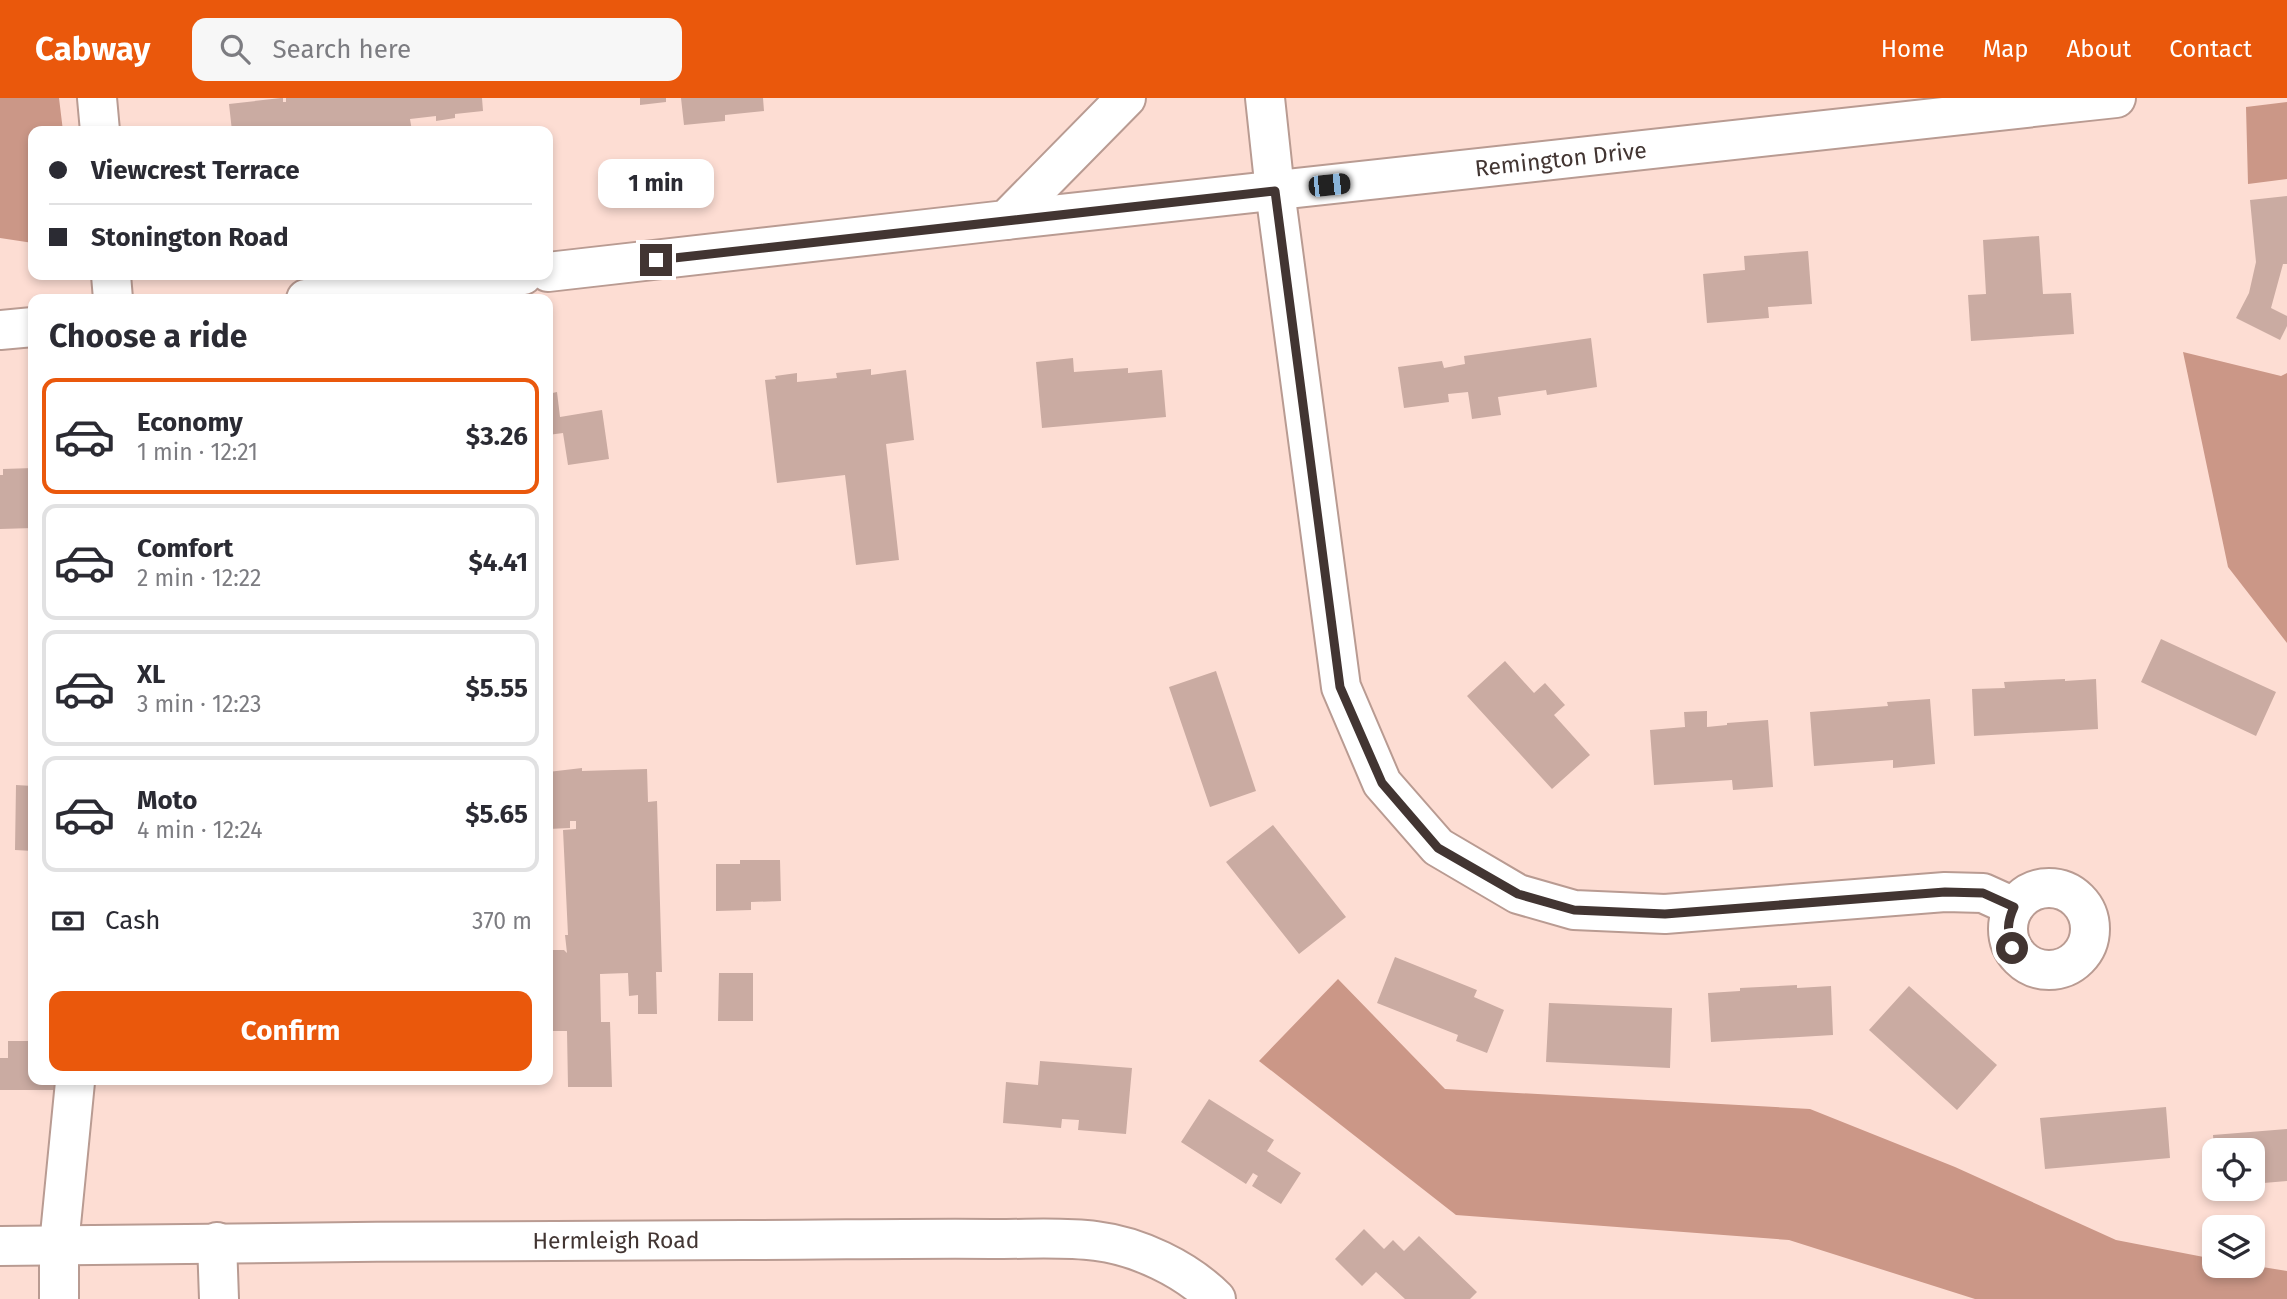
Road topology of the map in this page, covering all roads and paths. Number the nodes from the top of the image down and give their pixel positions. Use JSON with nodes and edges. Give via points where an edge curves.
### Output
{"nodes":[{"id":1,"x":97,"y":98,"type":"edge"},
{"id":2,"x":1126,"y":98,"type":"edge"},
{"id":3,"x":1265,"y":98,"type":"edge"},
{"id":4,"x":2116,"y":98,"type":"edge"},
{"id":5,"x":100,"y":126,"type":"edge"},
{"id":6,"x":1275,"y":191,"type":"junction"},
{"id":7,"x":1006,"y":220,"type":"junction"},
{"id":8,"x":553,"y":271,"type":"edge"},
{"id":9,"x":478,"y":280,"type":"edge"},
{"id":10,"x":351,"y":294,"type":"edge"},
{"id":11,"x":28,"y":327,"type":"edge"},
{"id":12,"x":0,"y":330,"type":"edge"},
{"id":13,"x":2014,"y":907,"type":"dead end"},
{"id":14,"x":75,"y":1085,"type":"edge"},
{"id":15,"x":218,"y":1242,"type":"junction"},
{"id":16,"x":59,"y":1245,"type":"junction"},
{"id":17,"x":0,"y":1246,"type":"edge"},
{"id":18,"x":59,"y":1299,"type":"edge"},
{"id":19,"x":219,"y":1299,"type":"edge"},
{"id":20,"x":1216,"y":1299,"type":"edge"}],
"edges":[{"from":1,"to":5,"type":"street"},
{"from":2,"to":7,"type":"street"},
{"from":3,"to":6,"type":"street"},
{"from":4,"to":6,"type":"street","name":"Remington Drive"},
{"from":6,"to":7,"type":"street","name":"Remington Drive"},
{"from":6,"to":13,"type":"street","via":[[1340,687],[1382,783],[1438,848],[1518,894],[1574,910],[1665,914],[1945,892],[1983,893]]},
{"from":7,"to":8,"type":"street","name":"Remington Drive"},
{"from":9,"to":10,"type":"street"},
{"from":11,"to":12,"type":"street"},
{"from":14,"to":16,"type":"street"},
{"from":15,"to":16,"type":"street","name":"Hermleigh Road"},
{"from":15,"to":19,"type":"street"},
{"from":15,"to":20,"type":"street","name":"Hermleigh Road","via":[[1095,1241],[1152,1257]]},
{"from":16,"to":17,"type":"street","name":"Hermleigh Road"},
{"from":16,"to":18,"type":"street"}]}
